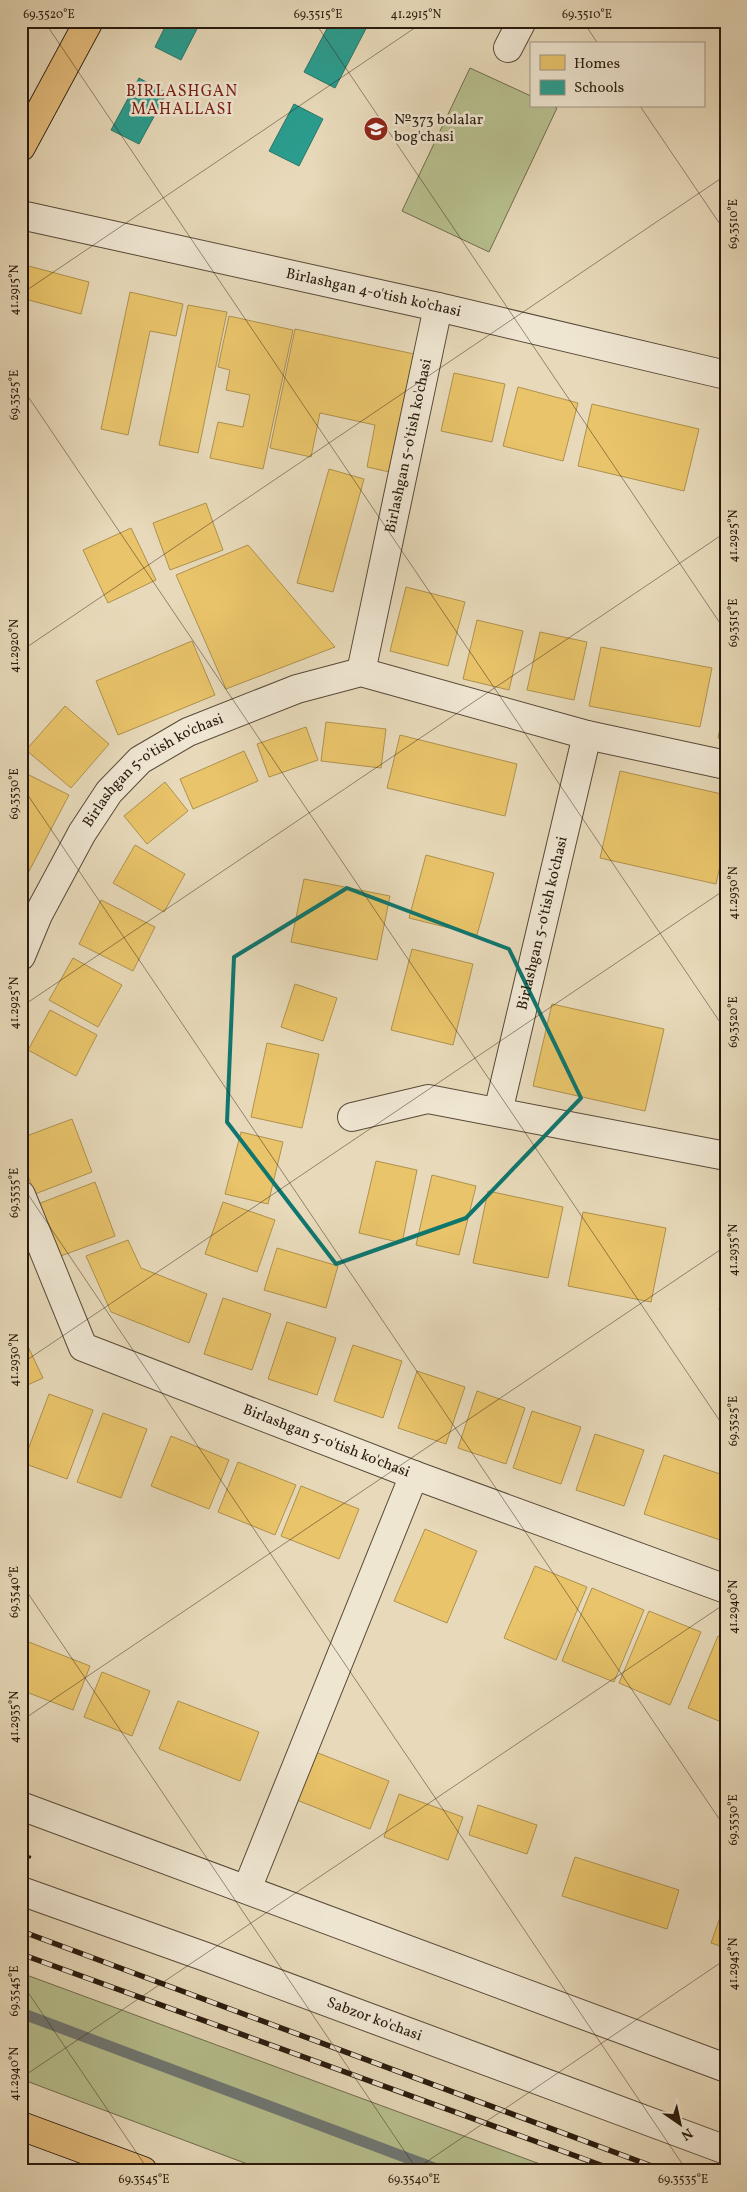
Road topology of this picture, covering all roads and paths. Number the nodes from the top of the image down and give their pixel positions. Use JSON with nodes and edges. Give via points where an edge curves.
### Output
{"nodes":[{"id":1,"x":89,"y":21,"type":"edge"},
{"id":2,"x":522,"y":21,"type":"edge"},
{"id":3,"x":508,"y":48,"type":"dead end"},
{"id":4,"x":21,"y":147,"type":"edge"},
{"id":5,"x":21,"y":215,"type":"edge"},
{"id":6,"x":438,"y":307,"type":"junction"},
{"id":7,"x":726,"y":375,"type":"edge"},
{"id":8,"x":361,"y":672,"type":"junction"},
{"id":9,"x":588,"y":735,"type":"junction"},
{"id":10,"x":726,"y":765,"type":"edge"},
{"id":11,"x":30,"y":911,"type":"edge"},
{"id":12,"x":21,"y":956,"type":"edge"},
{"id":13,"x":498,"y":1112,"type":"junction"},
{"id":14,"x":352,"y":1117,"type":"dead end"},
{"id":15,"x":726,"y":1156,"type":"edge"},
{"id":16,"x":22,"y":1197,"type":"edge"},
{"id":17,"x":414,"y":1475,"type":"junction"},
{"id":18,"x":726,"y":1589,"type":"edge"},
{"id":19,"x":21,"y":1806,"type":"edge"},
{"id":20,"x":247,"y":1889,"type":"junction"},
{"id":21,"x":21,"y":1891,"type":"edge"},
{"id":22,"x":726,"y":2068,"type":"edge"},
{"id":23,"x":21,"y":2126,"type":"edge"},
{"id":24,"x":726,"y":2150,"type":"edge"},
{"id":25,"x":143,"y":2171,"type":"edge"}],
"edges":[{"from":1,"to":4,"type":"main road"},
{"from":2,"to":3,"type":"street"},
{"from":5,"to":6,"type":"street","name":"Birlashgan 4-o'tish ko'chasi"},
{"from":6,"to":7,"type":"street","name":"Birlashgan 4-o'tish ko'chasi"},
{"from":6,"to":8,"type":"street","name":"Birlashgan 5-o'tish ko'chasi"},
{"from":8,"to":9,"type":"street"},
{"from":8,"to":11,"type":"street","name":"Birlashgan 5-o'tish ko'chasi","via":[[297,689],[237,712],[188,732],[140,760],[104,800]]},
{"from":9,"to":10,"type":"street"},
{"from":9,"to":13,"type":"street","name":"Birlashgan 5-o'tish ko'chasi"},
{"from":11,"to":12,"type":"street","name":"Birlashgan 5-o'tish ko'chasi"},
{"from":13,"to":14,"type":"street","via":[[428,1099]]},
{"from":13,"to":15,"type":"street"},
{"from":16,"to":17,"type":"street","name":"Birlashgan 5-o'tish ko'chasi","via":[[83,1347]]},
{"from":17,"to":18,"type":"street","name":"Birlashgan 5-o'tish ko'chasi"},
{"from":17,"to":20,"type":"street"},
{"from":19,"to":20,"type":"street"},
{"from":20,"to":22,"type":"street"},
{"from":21,"to":24,"type":"street","name":"Sabzor ko'chasi"},
{"from":23,"to":25,"type":"main road"}]}
